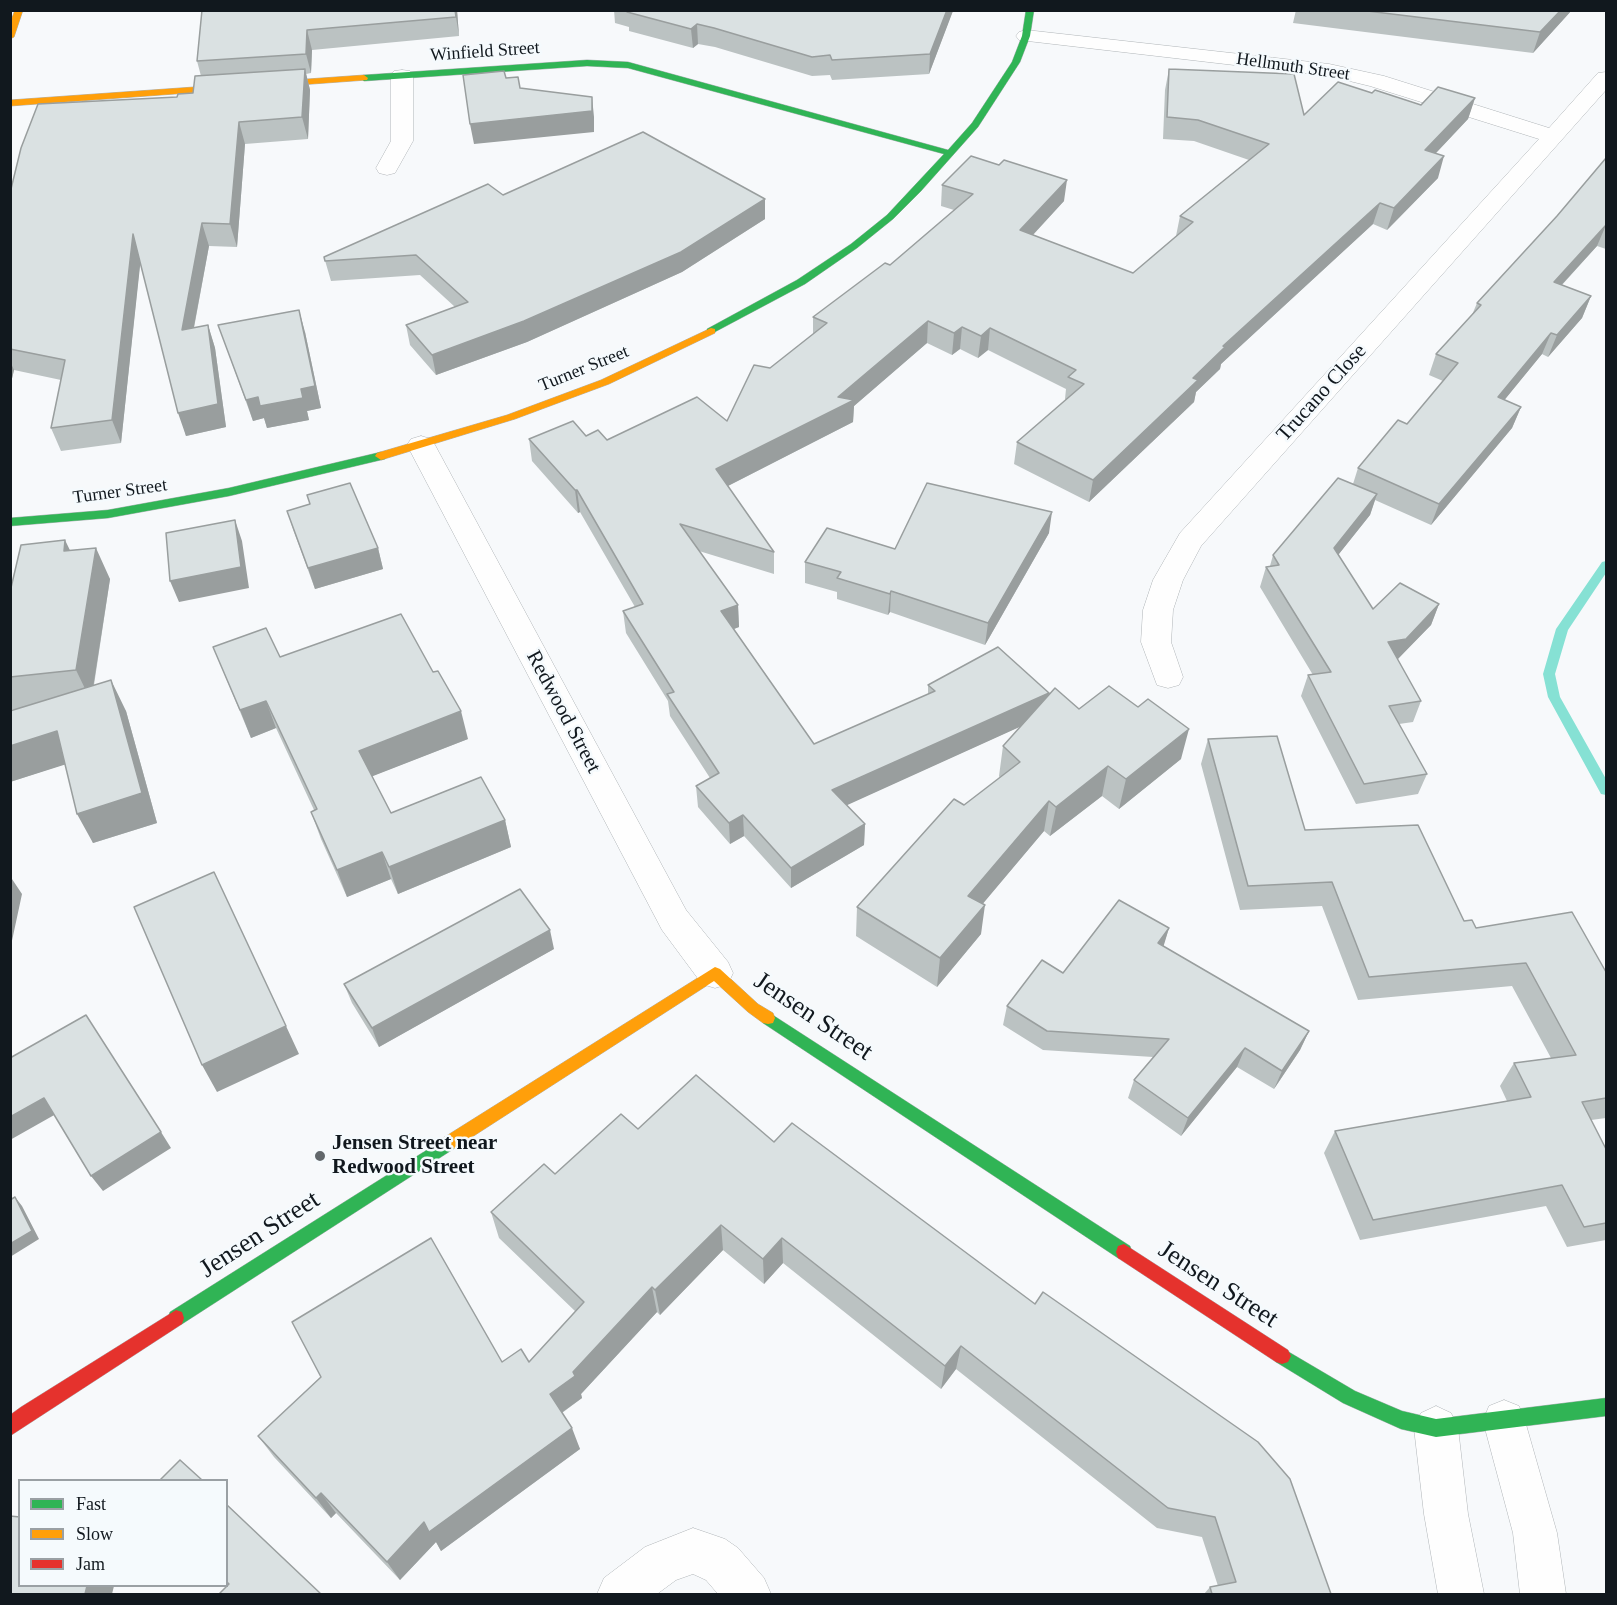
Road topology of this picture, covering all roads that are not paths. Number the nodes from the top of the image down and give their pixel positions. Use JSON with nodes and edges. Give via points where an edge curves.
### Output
{"nodes":[{"id":1,"x":19,"y":10,"type":"edge"},
{"id":2,"x":1030,"y":10,"type":"edge"},
{"id":3,"x":1026,"y":36,"type":"junction"},
{"id":4,"x":10,"y":37,"type":"edge"},
{"id":5,"x":402,"y":76,"type":"junction"},
{"id":6,"x":1606,"y":78,"type":"edge"},
{"id":7,"x":10,"y":103,"type":"edge"},
{"id":8,"x":1553,"y":136,"type":"junction"},
{"id":9,"x":951,"y":153,"type":"junction"},
{"id":10,"x":387,"y":168,"type":"dead end"},
{"id":11,"x":421,"y":445,"type":"junction"},
{"id":12,"x":10,"y":522,"type":"edge"},
{"id":13,"x":1168,"y":677,"type":"dead end"},
{"id":14,"x":715,"y":974,"type":"junction"},
{"id":15,"x":1606,"y":1407,"type":"edge"},
{"id":16,"x":27,"y":1413,"type":"junction"},
{"id":17,"x":10,"y":1420,"type":"edge"},
{"id":18,"x":1504,"y":1421,"type":"junction"},
{"id":19,"x":10,"y":1427,"type":"edge"},
{"id":20,"x":1436,"y":1428,"type":"junction"},
{"id":21,"x":620,"y":1594,"type":"edge"},
{"id":22,"x":748,"y":1594,"type":"edge"},
{"id":23,"x":1461,"y":1594,"type":"edge"},
{"id":24,"x":1543,"y":1594,"type":"edge"}],
"edges":[{"from":1,"to":4,"type":"street"},
{"from":2,"to":3,"type":"street","name":"Turner Street"},
{"from":3,"to":8,"type":"street","name":"Hellmuth Street","via":[[1329,70]]},
{"from":3,"to":9,"type":"street","name":"Turner Street","via":[[997,94]]},
{"from":5,"to":7,"type":"street","name":"Winfield Street"},
{"from":5,"to":9,"type":"street","name":"Winfield Street","via":[[587,63],[628,65]]},
{"from":5,"to":10,"type":"street","via":[[402,141]]},
{"from":6,"to":8,"type":"street","name":"Trucano Close"},
{"from":8,"to":13,"type":"street","name":"Trucano Close","via":[[1190,540],[1168,580],[1158,610],[1156,642]]},
{"from":9,"to":11,"type":"street","name":"Turner Street","via":[[890,217],[854,246],[748,312],[605,382]]},
{"from":11,"to":12,"type":"street","name":"Turner Street","via":[[229,492],[108,514]]},
{"from":11,"to":14,"type":"street","name":"Redwood Street","via":[[674,920]]},
{"from":14,"to":16,"type":"street","name":"Jensen Street"},
{"from":14,"to":20,"type":"street","name":"Jensen Street","via":[[753,1008],[1272,1350],[1349,1397],[1401,1420]]},
{"from":15,"to":18,"type":"street","name":"Jensen Street"},
{"from":16,"to":17,"type":"street","name":"Jensen Street"},
{"from":16,"to":19,"type":"street","name":"Jensen Street"},
{"from":18,"to":20,"type":"street","name":"Jensen Street"},
{"from":18,"to":24,"type":"street","via":[[1535,1533]]},
{"from":20,"to":23,"type":"street"},
{"from":21,"to":22,"type":"street","via":[[661,1563],[693,1551],[722,1564]]}]}
